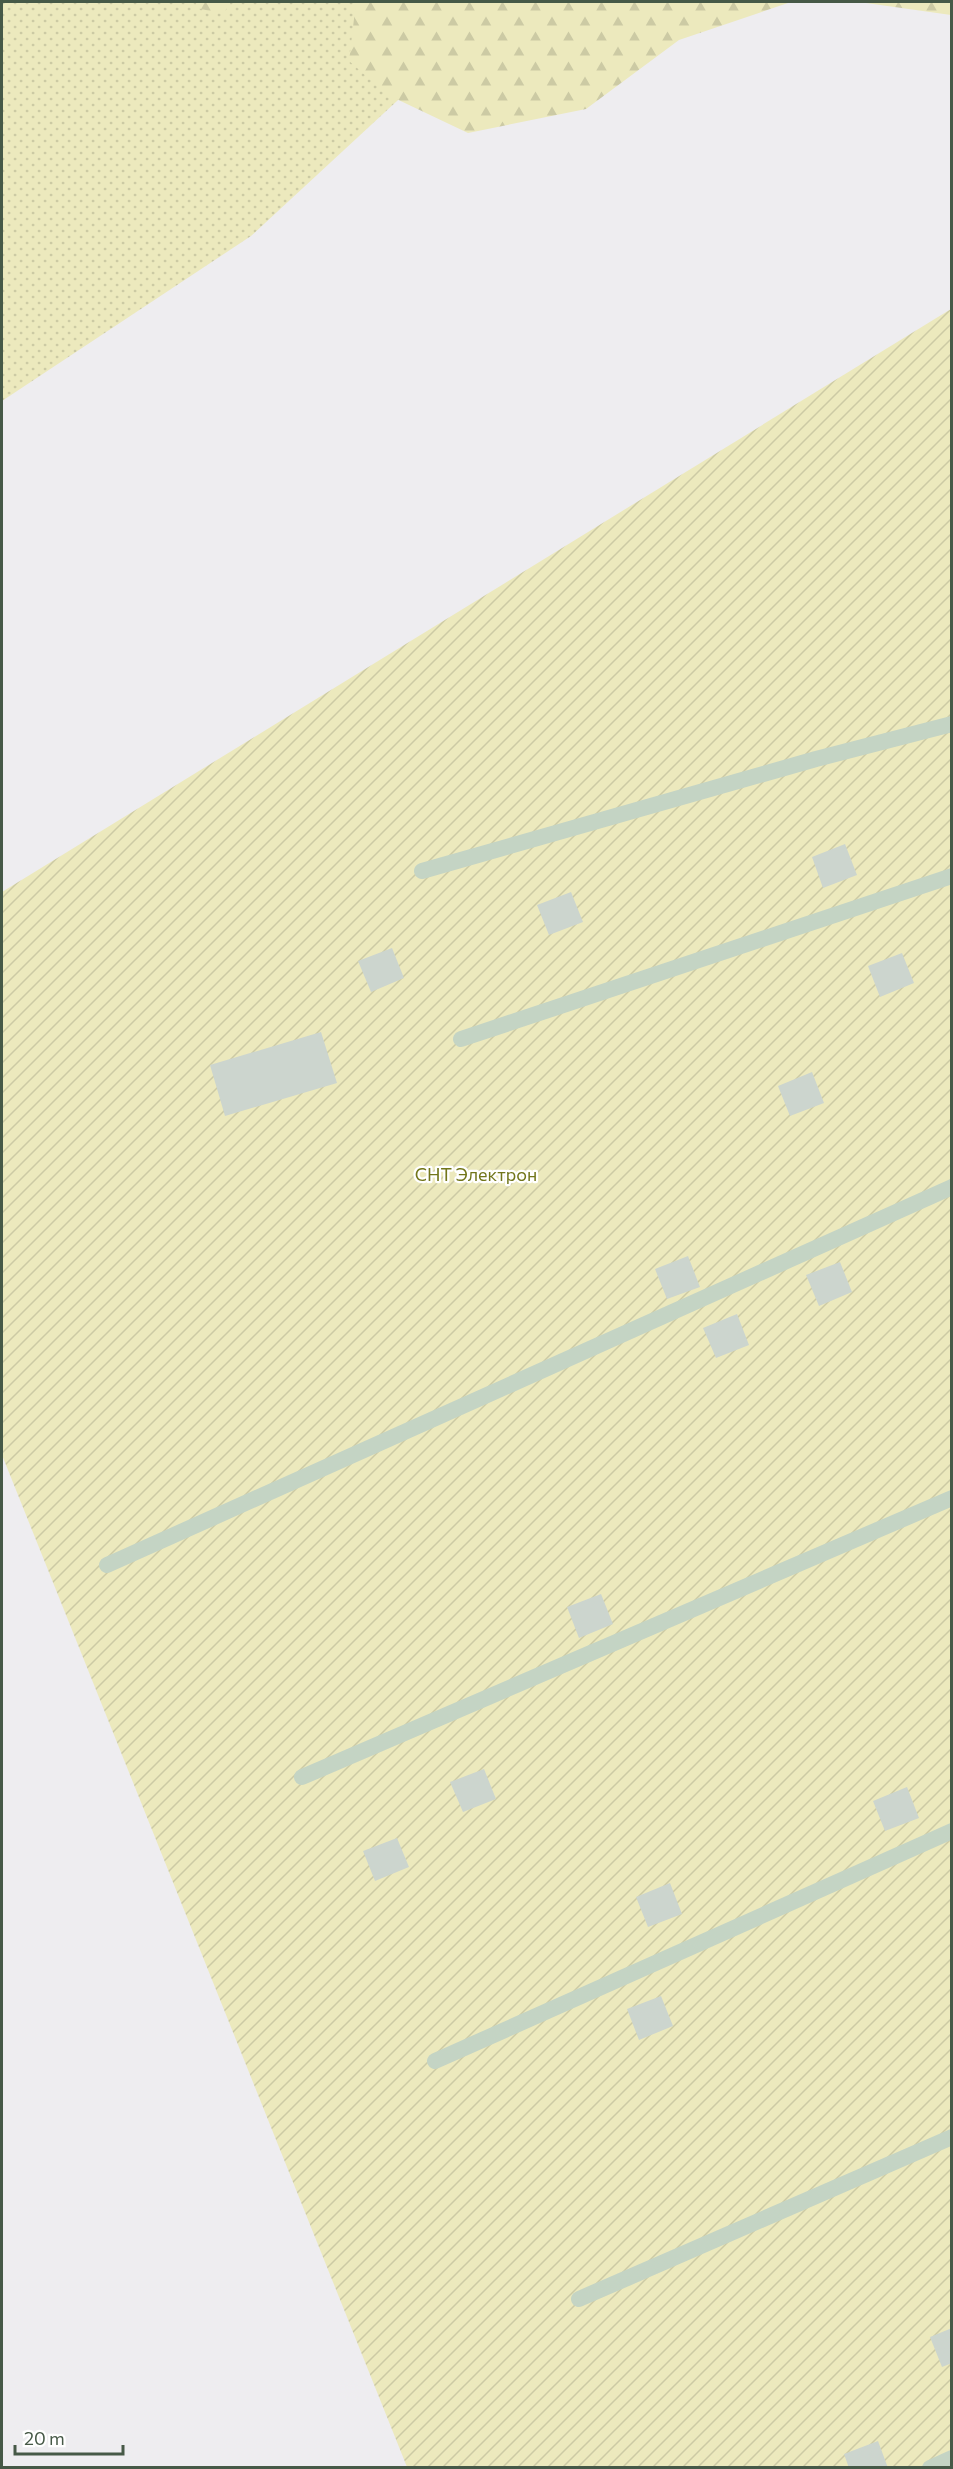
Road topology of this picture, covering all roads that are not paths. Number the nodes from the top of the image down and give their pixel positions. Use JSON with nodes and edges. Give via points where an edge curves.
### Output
{"nodes":[{"id":1,"x":951,"y":724,"type":"edge"},
{"id":2,"x":422,"y":871,"type":"dead end"},
{"id":3,"x":951,"y":876,"type":"edge"},
{"id":4,"x":461,"y":1039,"type":"dead end"},
{"id":5,"x":951,"y":1187,"type":"edge"},
{"id":6,"x":951,"y":1498,"type":"edge"},
{"id":7,"x":107,"y":1565,"type":"dead end"},
{"id":8,"x":302,"y":1777,"type":"dead end"},
{"id":9,"x":951,"y":1831,"type":"edge"},
{"id":10,"x":435,"y":2061,"type":"dead end"},
{"id":11,"x":951,"y":2137,"type":"edge"},
{"id":12,"x":579,"y":2299,"type":"dead end"},
{"id":13,"x":951,"y":2458,"type":"edge"},
{"id":14,"x":930,"y":2468,"type":"edge"}],
"edges":[{"from":1,"to":2,"type":"lane"},
{"from":3,"to":4,"type":"lane"},
{"from":5,"to":7,"type":"lane"},
{"from":6,"to":8,"type":"lane"},
{"from":9,"to":10,"type":"lane"},
{"from":11,"to":12,"type":"lane"},
{"from":13,"to":14,"type":"lane"}]}
